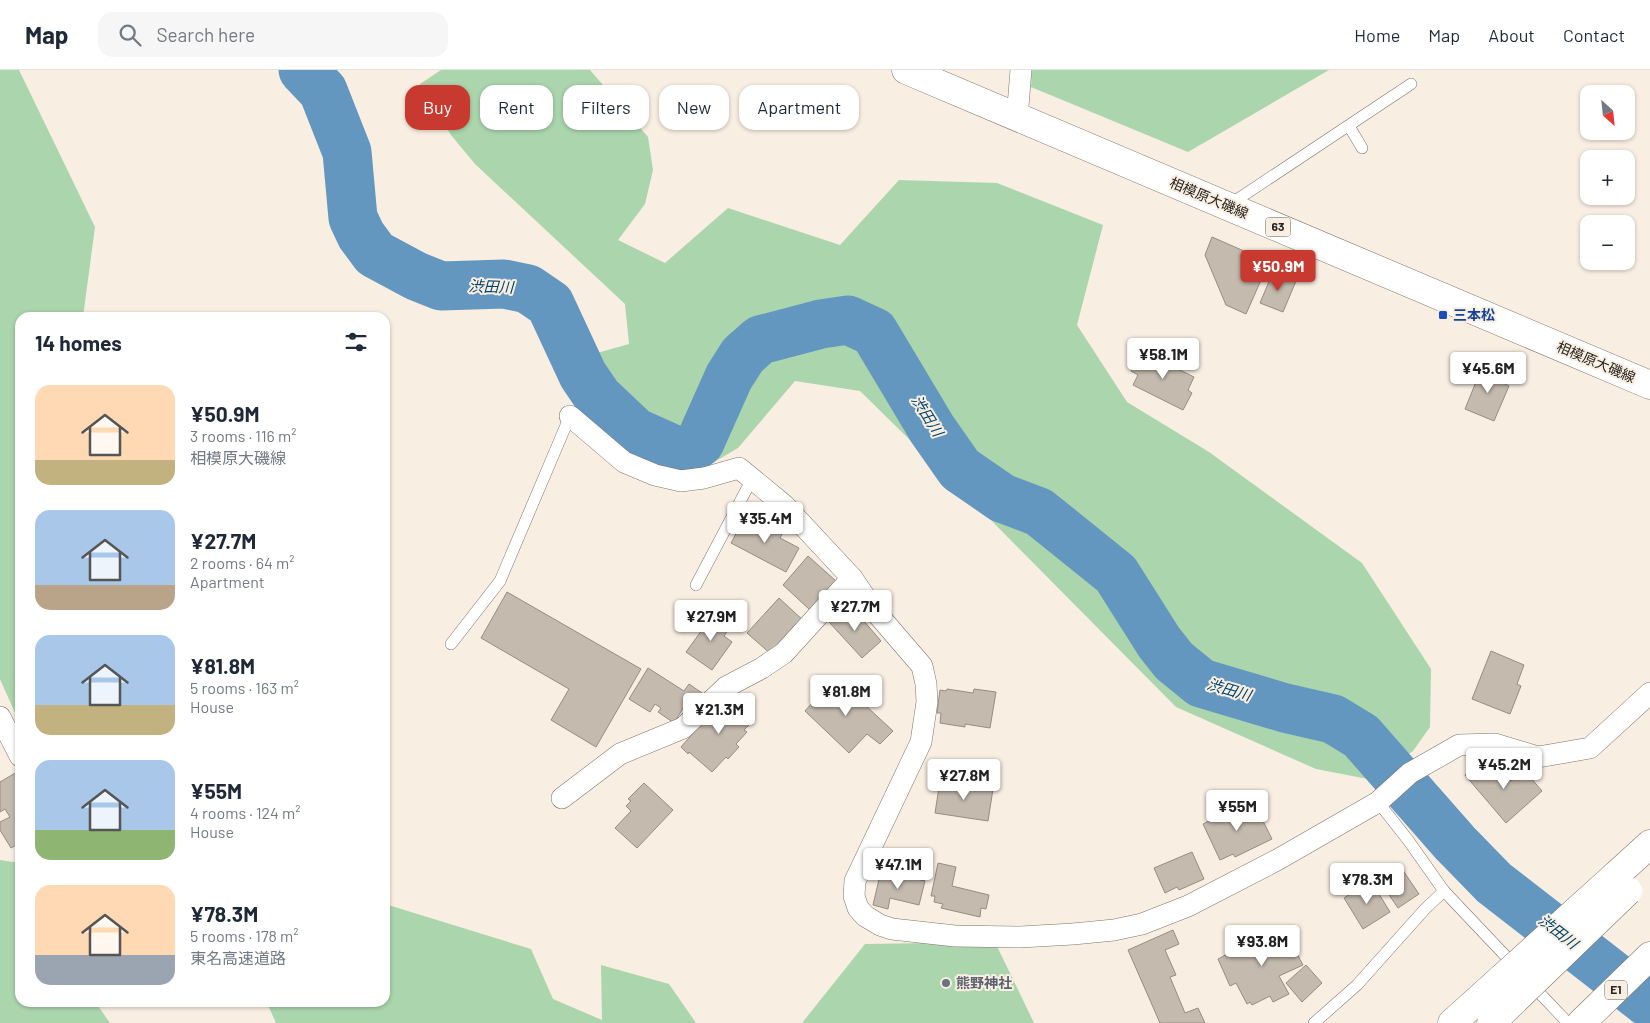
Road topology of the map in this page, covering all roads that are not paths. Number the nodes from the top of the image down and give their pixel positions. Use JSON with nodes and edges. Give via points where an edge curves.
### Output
{"nodes":[{"id":1,"x":906,"y":70,"type":"edge"},
{"id":2,"x":1021,"y":70,"type":"edge"},
{"id":3,"x":1411,"y":84,"type":"dead end"},
{"id":4,"x":1017,"y":118,"type":"junction"},
{"id":5,"x":1349,"y":126,"type":"junction"},
{"id":6,"x":1362,"y":148,"type":"dead end"},
{"id":7,"x":1228,"y":206,"type":"junction"},
{"id":8,"x":1650,"y":385,"type":"edge"},
{"id":9,"x":570,"y":416,"type":"joint"},
{"id":10,"x":752,"y":479,"type":"junction"},
{"id":11,"x":852,"y":578,"type":"junction"},
{"id":12,"x":696,"y":586,"type":"dead end"},
{"id":13,"x":451,"y":644,"type":"dead end"},
{"id":14,"x":1650,"y":693,"type":"edge"},
{"id":15,"x":0,"y":716,"type":"edge"},
{"id":16,"x":15,"y":746,"type":"edge"},
{"id":17,"x":562,"y":798,"type":"dead end"},
{"id":18,"x":1381,"y":798,"type":"junction"},
{"id":19,"x":1650,"y":844,"type":"edge"},
{"id":20,"x":1650,"y":870,"type":"edge"},
{"id":21,"x":1621,"y":884,"type":"junction"},
{"id":22,"x":1444,"y":891,"type":"junction"},
{"id":23,"x":1650,"y":956,"type":"edge"},
{"id":24,"x":1511,"y":987,"type":"junction"},
{"id":25,"x":1314,"y":1023,"type":"edge"},
{"id":26,"x":1452,"y":1023,"type":"edge"},
{"id":27,"x":1491,"y":1023,"type":"edge"},
{"id":28,"x":1568,"y":1023,"type":"edge"},
{"id":29,"x":1581,"y":1023,"type":"edge"}],
"edges":[{"from":1,"to":4,"type":"main road","name":"相模原大磯線","number":"63"},
{"from":2,"to":4,"type":"street"},
{"from":3,"to":5,"type":"lane"},
{"from":4,"to":7,"type":"main road","name":"相模原大磯線","number":"63"},
{"from":5,"to":6,"type":"lane"},
{"from":5,"to":7,"type":"lane"},
{"from":7,"to":8,"type":"main road","name":"相模原大磯線","number":"63"},
{"from":9,"to":10,"type":"street","via":[[624,462],[655,475],[682,481],[739,468]]},
{"from":9,"to":13,"type":"lane","via":[[500,581]]},
{"from":10,"to":11,"type":"street","via":[[784,505]]},
{"from":10,"to":12,"type":"lane"},
{"from":11,"to":17,"type":"street","via":[[784,653],[726,688],[683,728],[620,754]]},
{"from":11,"to":18,"type":"street","via":[[922,666],[926,684],[927,702],[921,742],[855,881],[854,896],[858,908],[880,926],[955,936],[1020,937],[1098,932],[1142,924],[1188,906],[1269,864]]},
{"from":14,"to":18,"type":"street","via":[[1590,748],[1538,757],[1495,744],[1460,745],[1420,766]]},
{"from":15,"to":16,"type":"street"},
{"from":18,"to":22,"type":"lane"},
{"from":19,"to":21,"type":"main road"},
{"from":20,"to":21,"type":"main road"},
{"from":21,"to":24,"type":"main road","bridge":true},
{"from":22,"to":25,"type":"lane","via":[[1357,985]]},
{"from":22,"to":28,"type":"lane"},
{"from":23,"to":29,"type":"main road","number":"E1"},
{"from":24,"to":26,"type":"main road"},
{"from":24,"to":27,"type":"main road"}]}
